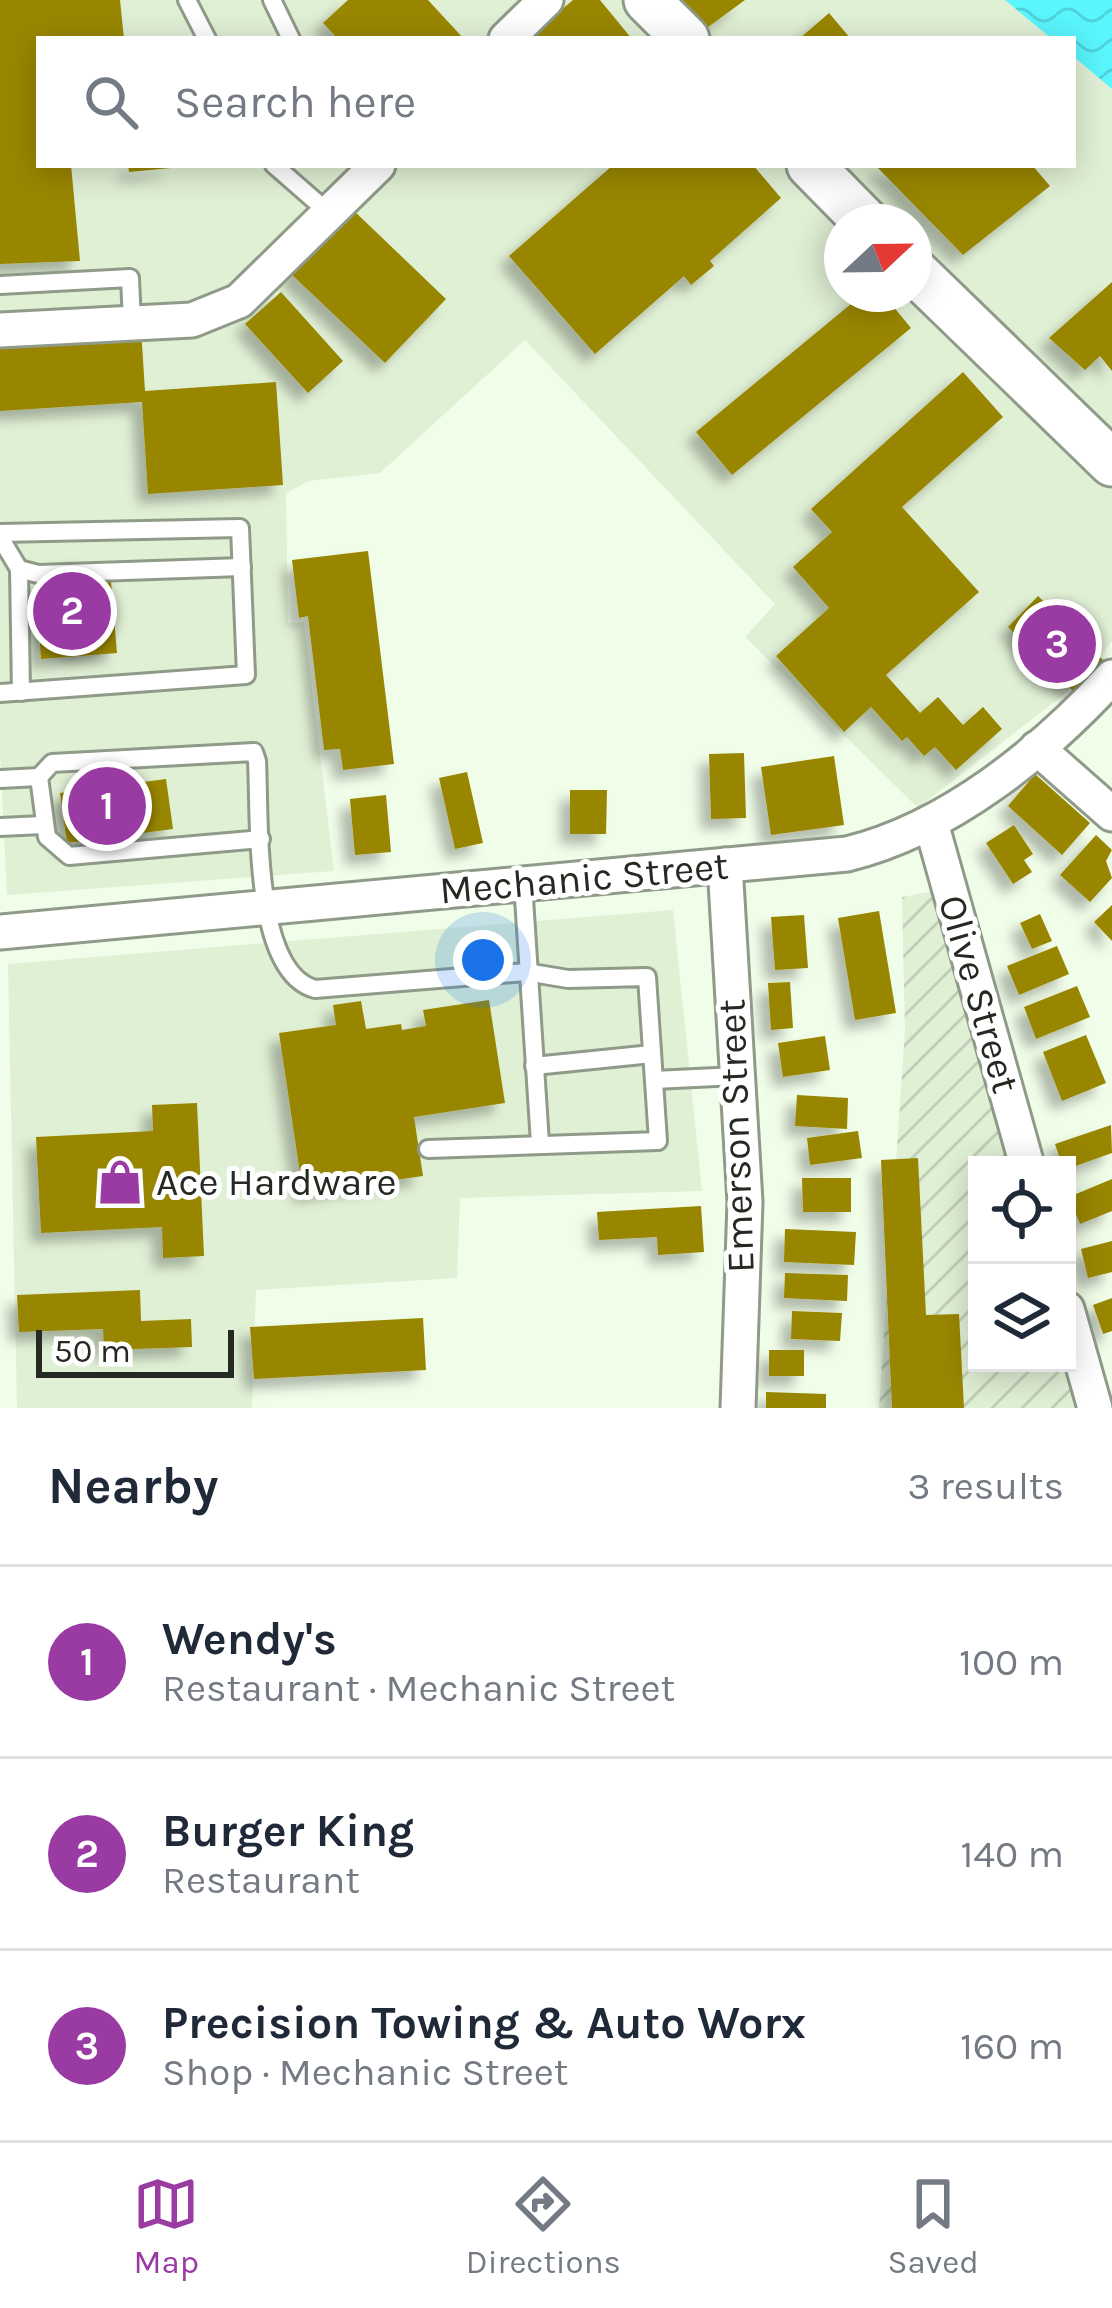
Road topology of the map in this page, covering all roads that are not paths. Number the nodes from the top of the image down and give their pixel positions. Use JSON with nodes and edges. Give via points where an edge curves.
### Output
{"nodes":[{"id":1,"x":188,"y":0,"type":"edge"},
{"id":2,"x":272,"y":0,"type":"edge"},
{"id":3,"x":546,"y":0,"type":"edge"},
{"id":4,"x":647,"y":0,"type":"edge"},
{"id":5,"x":206,"y":36,"type":"edge"},
{"id":6,"x":290,"y":36,"type":"edge"},
{"id":7,"x":509,"y":36,"type":"edge"},
{"id":8,"x":683,"y":36,"type":"edge"},
{"id":9,"x":277,"y":168,"type":"edge"},
{"id":10,"x":375,"y":168,"type":"edge"},
{"id":11,"x":813,"y":168,"type":"edge"},
{"id":12,"x":848,"y":204,"type":"edge"},
{"id":13,"x":328,"y":213,"type":"junction"},
{"id":14,"x":0,"y":285,"type":"edge"},
{"id":15,"x":932,"y":288,"type":"edge"},
{"id":16,"x":132,"y":323,"type":"junction"},
{"id":17,"x":0,"y":330,"type":"edge"},
{"id":18,"x":1112,"y":463,"type":"edge"},
{"id":19,"x":0,"y":535,"type":"edge"},
{"id":20,"x":242,"y":567,"type":"junction"},
{"id":21,"x":19,"y":568,"type":"junction"},
{"id":22,"x":1112,"y":677,"type":"edge"},
{"id":23,"x":21,"y":692,"type":"junction"},
{"id":24,"x":0,"y":693,"type":"edge"},
{"id":25,"x":1036,"y":748,"type":"junction"},
{"id":26,"x":39,"y":777,"type":"junction"},
{"id":27,"x":0,"y":779,"type":"edge"},
{"id":28,"x":1112,"y":814,"type":"edge"},
{"id":29,"x":931,"y":823,"type":"junction"},
{"id":30,"x":43,"y":825,"type":"junction"},
{"id":31,"x":0,"y":827,"type":"edge"},
{"id":32,"x":262,"y":838,"type":"junction"},
{"id":33,"x":725,"y":865,"type":"junction"},
{"id":34,"x":523,"y":884,"type":"junction"},
{"id":35,"x":265,"y":908,"type":"junction"},
{"id":36,"x":0,"y":932,"type":"edge"},
{"id":37,"x":526,"y":972,"type":"junction"},
{"id":38,"x":652,"y":1054,"type":"junction"},
{"id":39,"x":534,"y":1066,"type":"junction"},
{"id":40,"x":737,"y":1076,"type":"junction"},
{"id":41,"x":654,"y":1080,"type":"junction"},
{"id":42,"x":540,"y":1143,"type":"junction"},
{"id":43,"x":428,"y":1149,"type":"dead end"},
{"id":44,"x":1024,"y":1156,"type":"edge"},
{"id":45,"x":1076,"y":1341,"type":"edge"},
{"id":46,"x":737,"y":1408,"type":"edge"},
{"id":47,"x":1095,"y":1408,"type":"edge"}],
"edges":[{"from":1,"to":5,"type":"lane"},
{"from":2,"to":6,"type":"lane"},
{"from":3,"to":7,"type":"street"},
{"from":4,"to":8,"type":"main road"},
{"from":9,"to":13,"type":"lane"},
{"from":10,"to":13,"type":"street"},
{"from":11,"to":12,"type":"main road"},
{"from":13,"to":16,"type":"street","via":[[239,301],[192,320]]},
{"from":14,"to":16,"type":"lane","via":[[130,278]]},
{"from":15,"to":18,"type":"main road"},
{"from":16,"to":17,"type":"street"},
{"from":19,"to":20,"type":"lane","via":[[240,528]]},
{"from":19,"to":21,"type":"lane"},
{"from":20,"to":21,"type":"lane","via":[[38,574]]},
{"from":20,"to":23,"type":"lane","via":[[246,675]]},
{"from":21,"to":23,"type":"lane"},
{"from":22,"to":25,"type":"street","name":"Mechanic Street"},
{"from":23,"to":24,"type":"lane"},
{"from":25,"to":28,"type":"street"},
{"from":25,"to":29,"type":"street","name":"Mechanic Street"},
{"from":26,"to":27,"type":"lane"},
{"from":26,"to":30,"type":"lane"},
{"from":26,"to":32,"type":"lane","via":[[52,763],[254,752]]},
{"from":29,"to":33,"type":"street","name":"Mechanic Street","via":[[847,854]]},
{"from":29,"to":44,"type":"street","name":"Olive Street"},
{"from":30,"to":31,"type":"lane"},
{"from":30,"to":32,"type":"lane","via":[[56,850],[69,856]]},
{"from":32,"to":35,"type":"lane"},
{"from":33,"to":34,"type":"street","name":"Mechanic Street"},
{"from":33,"to":40,"type":"street","name":"Emerson Street"},
{"from":34,"to":35,"type":"street","name":"Mechanic Street"},
{"from":34,"to":37,"type":"lane"},
{"from":35,"to":36,"type":"street","name":"Mechanic Street"},
{"from":35,"to":37,"type":"lane","via":[[288,975],[315,989]]},
{"from":37,"to":38,"type":"lane","via":[[647,976]]},
{"from":37,"to":39,"type":"lane"},
{"from":38,"to":39,"type":"lane"},
{"from":38,"to":41,"type":"lane"},
{"from":39,"to":42,"type":"lane"},
{"from":40,"to":41,"type":"lane"},
{"from":40,"to":46,"type":"street","name":"Emerson Street","via":[[745,1202]]},
{"from":41,"to":42,"type":"lane","via":[[658,1141]]},
{"from":42,"to":43,"type":"lane"},
{"from":45,"to":47,"type":"street"}]}
